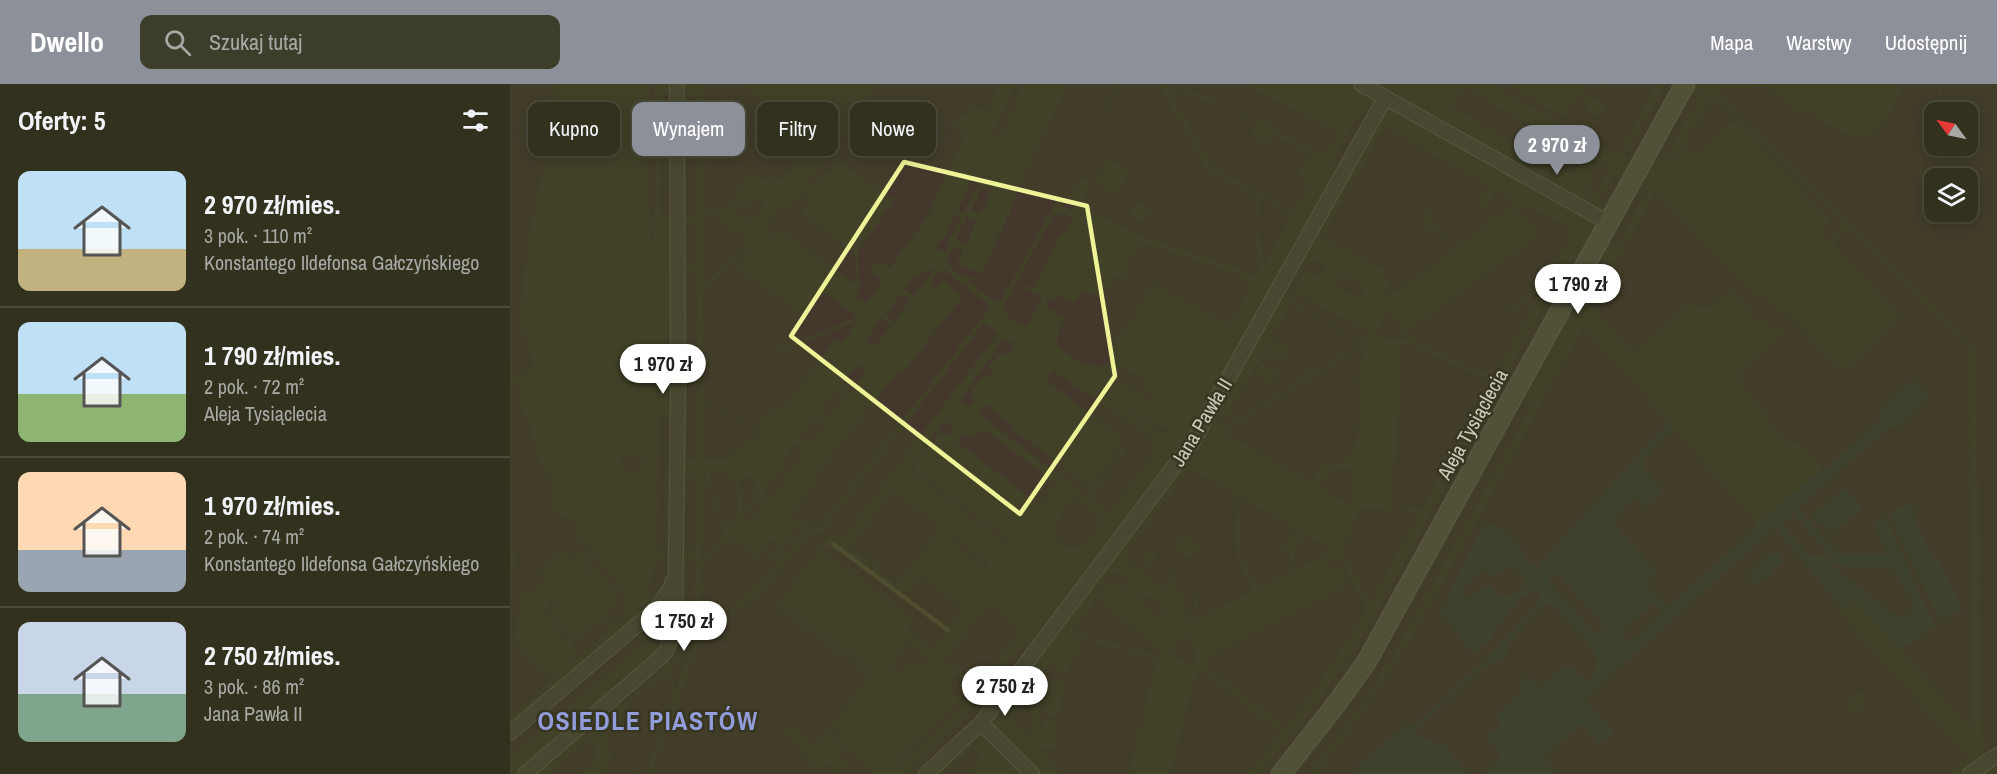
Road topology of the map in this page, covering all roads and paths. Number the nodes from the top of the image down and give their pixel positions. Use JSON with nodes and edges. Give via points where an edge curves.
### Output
{"nodes":[{"id":1,"x":677,"y":84,"type":"edge"},
{"id":2,"x":1361,"y":84,"type":"edge"},
{"id":3,"x":1685,"y":84,"type":"edge"},
{"id":4,"x":1385,"y":98,"type":"junction"},
{"id":5,"x":1610,"y":223,"type":"junction"},
{"id":6,"x":675,"y":572,"type":"junction"},
{"id":7,"x":981,"y":723,"type":"junction"},
{"id":8,"x":510,"y":734,"type":"edge"},
{"id":9,"x":1997,"y":755,"type":"edge"},
{"id":10,"x":1980,"y":771,"type":"edge"},
{"id":11,"x":525,"y":774,"type":"edge"},
{"id":12,"x":926,"y":774,"type":"edge"},
{"id":13,"x":1032,"y":774,"type":"edge"},
{"id":14,"x":1281,"y":774,"type":"edge"}],
"edges":[{"from":1,"to":6,"type":"street"},
{"from":2,"to":4,"type":"street"},
{"from":3,"to":5,"type":"street","name":"Aleja Tysiąclecia"},
{"from":4,"to":5,"type":"street"},
{"from":4,"to":7,"type":"street","name":"Jana Pawła II","via":[[1192,442]]},
{"from":5,"to":14,"type":"street","name":"Aleja Tysiąclecia","via":[[1366,662]]},
{"from":6,"to":8,"type":"street","via":[[670,589],[656,609]]},
{"from":6,"to":11,"type":"street","via":[[675,629],[667,650]]},
{"from":7,"to":12,"type":"street","name":"Jana Pawła II"},
{"from":7,"to":13,"type":"street"},
{"from":9,"to":10,"type":"street"}]}
